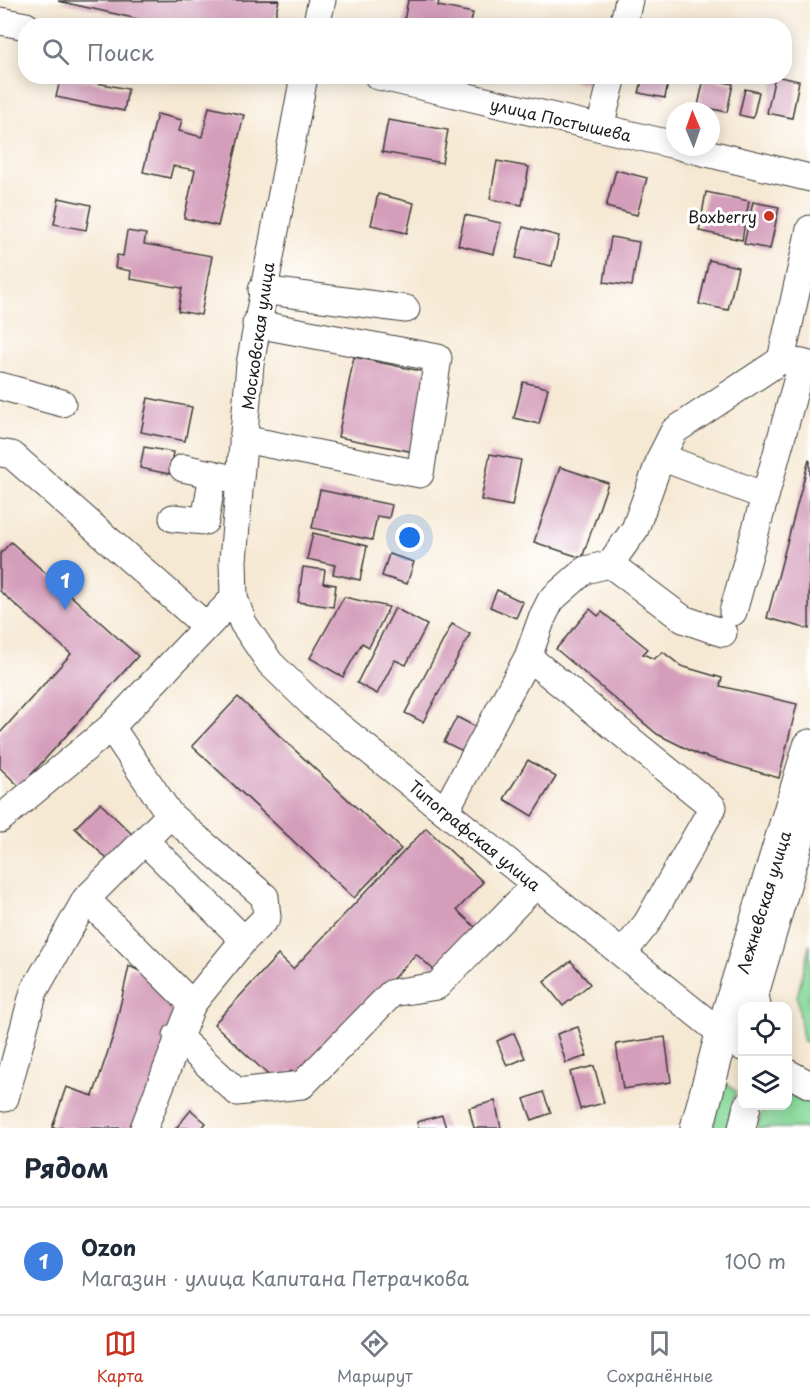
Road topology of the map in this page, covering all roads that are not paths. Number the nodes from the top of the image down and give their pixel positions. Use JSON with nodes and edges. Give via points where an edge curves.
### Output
{"nodes":[{"id":1,"x":321,"y":0,"type":"edge"},
{"id":2,"x":629,"y":0,"type":"edge"},
{"id":3,"x":318,"y":18,"type":"edge"},
{"id":4,"x":625,"y":18,"type":"edge"},
{"id":5,"x":302,"y":84,"type":"edge"},
{"id":6,"x":413,"y":84,"type":"edge"},
{"id":7,"x":611,"y":84,"type":"edge"},
{"id":8,"x":600,"y":127,"type":"junction"},
{"id":9,"x":666,"y":143,"type":"edge"},
{"id":10,"x":719,"y":156,"type":"edge"},
{"id":11,"x":810,"y":178,"type":"edge"},
{"id":12,"x":810,"y":232,"type":"edge"},
{"id":13,"x":262,"y":290,"type":"junction"},
{"id":14,"x":406,"y":309,"type":"dead end"},
{"id":15,"x":256,"y":324,"type":"junction"},
{"id":16,"x":798,"y":362,"type":"edge"},
{"id":17,"x":0,"y":386,"type":"edge"},
{"id":18,"x":62,"y":403,"type":"dead end"},
{"id":19,"x":243,"y":439,"type":"junction"},
{"id":20,"x":0,"y":453,"type":"edge"},
{"id":21,"x":661,"y":457,"type":"junction"},
{"id":22,"x":183,"y":468,"type":"dead end"},
{"id":23,"x":213,"y":474,"type":"junction"},
{"id":24,"x":239,"y":480,"type":"junction"},
{"id":25,"x":765,"y":496,"type":"junction"},
{"id":26,"x":173,"y":518,"type":"dead end"},
{"id":27,"x":610,"y":564,"type":"junction"},
{"id":28,"x":234,"y":598,"type":"junction"},
{"id":29,"x":206,"y":626,"type":"junction"},
{"id":30,"x":528,"y":657,"type":"junction"},
{"id":31,"x":111,"y":727,"type":"junction"},
{"id":32,"x":810,"y":746,"type":"edge"},
{"id":33,"x":810,"y":807,"type":"edge"},
{"id":34,"x":445,"y":811,"type":"junction"},
{"id":35,"x":170,"y":815,"type":"junction"},
{"id":36,"x":0,"y":819,"type":"edge"},
{"id":37,"x":145,"y":841,"type":"junction"},
{"id":38,"x":536,"y":884,"type":"junction"},
{"id":39,"x":86,"y":899,"type":"junction"},
{"id":40,"x":244,"y":940,"type":"junction"},
{"id":41,"x":623,"y":953,"type":"junction"},
{"id":42,"x":756,"y":1002,"type":"edge"},
{"id":43,"x":192,"y":1004,"type":"junction"},
{"id":44,"x":177,"y":1036,"type":"junction"},
{"id":45,"x":732,"y":1041,"type":"edge"},
{"id":46,"x":792,"y":1075,"type":"edge"},
{"id":47,"x":810,"y":1085,"type":"edge"},
{"id":48,"x":5,"y":1098,"type":"dead end"},
{"id":49,"x":746,"y":1110,"type":"edge"},
{"id":50,"x":144,"y":1128,"type":"edge"},
{"id":51,"x":698,"y":1128,"type":"edge"},
{"id":52,"x":741,"y":1128,"type":"edge"}],
"edges":[{"from":1,"to":3,"type":"street"},
{"from":2,"to":4,"type":"street"},
{"from":5,"to":13,"type":"street","name":"Московская улица"},
{"from":6,"to":8,"type":"street","name":"улица Постышева"},
{"from":7,"to":8,"type":"street"},
{"from":8,"to":9,"type":"street","name":"улица Постышева"},
{"from":10,"to":11,"type":"street"},
{"from":12,"to":16,"type":"street"},
{"from":13,"to":14,"type":"street"},
{"from":13,"to":15,"type":"street","name":"Московская улица"},
{"from":15,"to":19,"type":"street","name":"Московская улица"},
{"from":15,"to":19,"type":"street","via":[[438,358],[420,474]]},
{"from":16,"to":21,"type":"street","via":[[674,431]]},
{"from":16,"to":25,"type":"street"},
{"from":17,"to":18,"type":"street"},
{"from":19,"to":24,"type":"street","name":"Московская улица"},
{"from":20,"to":29,"type":"street","via":[[12,455]]},
{"from":21,"to":25,"type":"street"},
{"from":21,"to":27,"type":"street","via":[[635,529]]},
{"from":22,"to":23,"type":"street"},
{"from":23,"to":24,"type":"street"},
{"from":23,"to":26,"type":"street","via":[[205,521]]},
{"from":24,"to":28,"type":"street","name":"Московская улица"},
{"from":25,"to":27,"type":"street","via":[[728,622],[684,619]]},
{"from":27,"to":30,"type":"street","via":[[585,570],[551,600]]},
{"from":28,"to":29,"type":"street"},
{"from":28,"to":34,"type":"street","name":"Типографская улица","via":[[255,643],[285,680]]},
{"from":29,"to":31,"type":"street"},
{"from":30,"to":34,"type":"street"},
{"from":30,"to":41,"type":"street","via":[[713,807],[646,923]]},
{"from":31,"to":35,"type":"street"},
{"from":31,"to":36,"type":"street"},
{"from":32,"to":45,"type":"highway","name":"Лежневская улица"},
{"from":33,"to":42,"type":"street","name":"Лежневская улица","via":[[755,994]]},
{"from":34,"to":38,"type":"street","name":"Типографская улица"},
{"from":35,"to":37,"type":"street"},
{"from":35,"to":40,"type":"street","via":[[266,897],[267,917]]},
{"from":37,"to":39,"type":"street"},
{"from":37,"to":40,"type":"street"},
{"from":38,"to":41,"type":"street","name":"Типографская улица"},
{"from":38,"to":44,"type":"street","via":[[436,986],[392,993],[302,1085],[237,1092]]},
{"from":39,"to":43,"type":"street"},
{"from":39,"to":48,"type":"street","via":[[34,991]]},
{"from":40,"to":43,"type":"street"},
{"from":41,"to":45,"type":"street","name":"Типографская улица"},
{"from":43,"to":44,"type":"street"},
{"from":44,"to":50,"type":"street"},
{"from":45,"to":51,"type":"highway","name":"Лежневская улица"},
{"from":46,"to":47,"type":"street"},
{"from":49,"to":52,"type":"street"}]}
